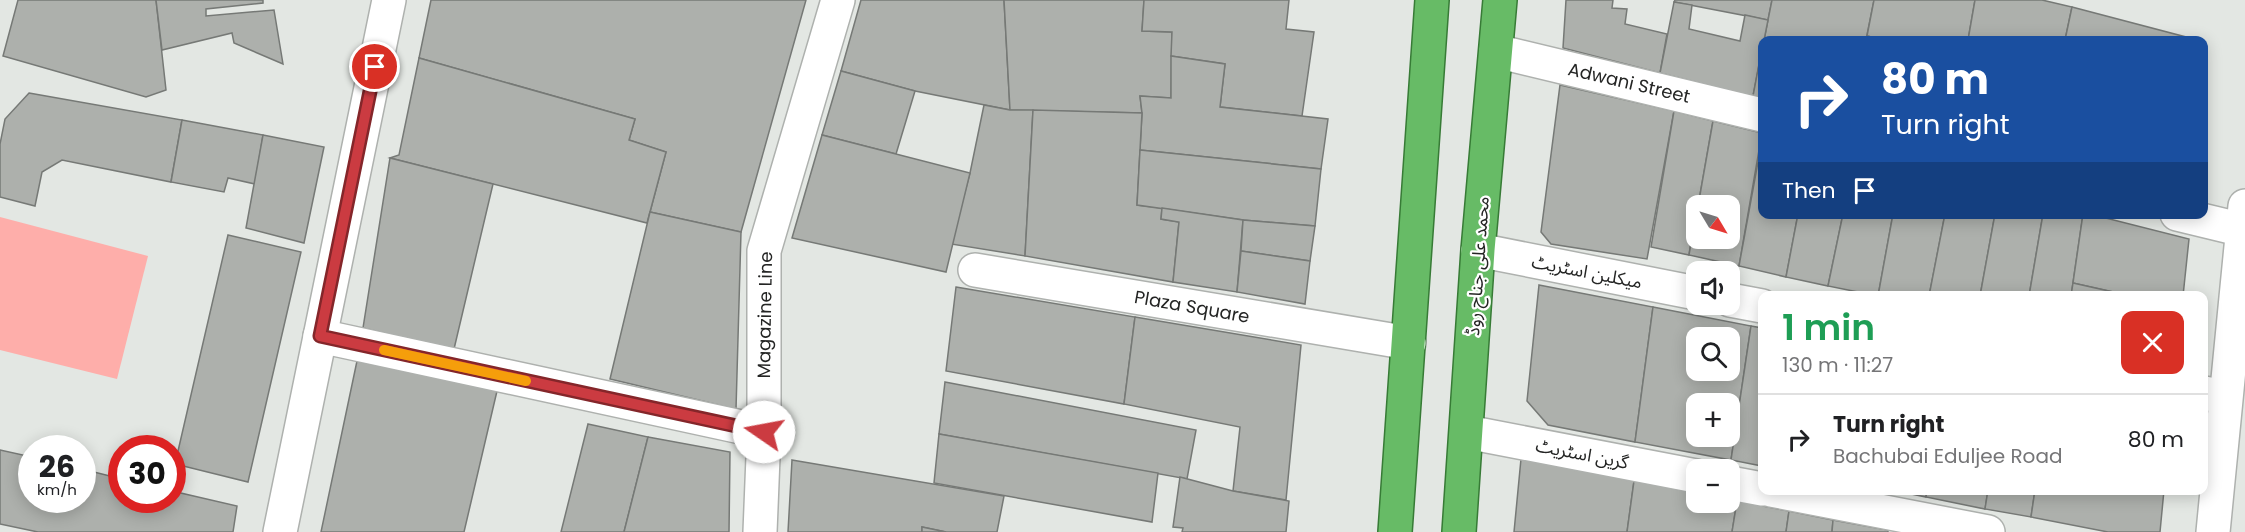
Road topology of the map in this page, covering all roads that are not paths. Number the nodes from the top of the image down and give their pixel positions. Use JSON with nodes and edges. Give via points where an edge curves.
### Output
{"nodes":[{"id":1,"x":389,"y":0,"type":"edge"},
{"id":2,"x":838,"y":0,"type":"edge"},
{"id":3,"x":1432,"y":0,"type":"edge"},
{"id":4,"x":1500,"y":0,"type":"edge"},
{"id":5,"x":1496,"y":51,"type":"junction"},
{"id":6,"x":1758,"y":114,"type":"edge"},
{"id":7,"x":2208,"y":216,"type":"edge"},
{"id":8,"x":2244,"y":218,"type":"edge"},
{"id":9,"x":1478,"y":250,"type":"junction"},
{"id":10,"x":975,"y":270,"type":"dead end"},
{"id":11,"x":1686,"y":291,"type":"edge"},
{"id":12,"x":1740,"y":302,"type":"edge"},
{"id":13,"x":1758,"y":305,"type":"edge"},
{"id":14,"x":320,"y":336,"type":"junction"},
{"id":15,"x":1409,"y":343,"type":"junction"},
{"id":16,"x":2214,"y":395,"type":"edge"},
{"id":17,"x":764,"y":432,"type":"junction"},
{"id":18,"x":1467,"y":432,"type":"junction"},
{"id":19,"x":1686,"y":474,"type":"edge"},
{"id":20,"x":1740,"y":485,"type":"edge"},
{"id":21,"x":1758,"y":488,"type":"edge"},
{"id":22,"x":1797,"y":495,"type":"edge"},
{"id":23,"x":280,"y":532,"type":"edge"},
{"id":24,"x":760,"y":532,"type":"edge"},
{"id":25,"x":1395,"y":532,"type":"edge"},
{"id":26,"x":1459,"y":532,"type":"edge"},
{"id":27,"x":1988,"y":532,"type":"edge"},
{"id":28,"x":2213,"y":532,"type":"edge"}],
"edges":[{"from":1,"to":14,"type":"street"},
{"from":2,"to":17,"type":"street","name":"Magazine Line","via":[[764,250]]},
{"from":3,"to":15,"type":"highway"},
{"from":4,"to":5,"type":"highway","name":"محمد علی جناح روڈ"},
{"from":5,"to":6,"type":"street","name":"Adwani Street"},
{"from":5,"to":9,"type":"highway","name":"محمد علی جناح روڈ"},
{"from":7,"to":8,"type":"street"},
{"from":8,"to":16,"type":"street"},
{"from":9,"to":11,"type":"street","name":"میکلین اسٹریٹ"},
{"from":9,"to":18,"type":"highway","name":"محمد علی جناح روڈ"},
{"from":10,"to":15,"type":"street","name":"Plaza Square"},
{"from":12,"to":13,"type":"street"},
{"from":14,"to":17,"type":"street"},
{"from":14,"to":23,"type":"street"},
{"from":15,"to":25,"type":"highway"},
{"from":16,"to":28,"type":"street"},
{"from":17,"to":24,"type":"street","name":"Magazine Line"},
{"from":18,"to":19,"type":"street","name":"گرین اسٹریٹ"},
{"from":18,"to":26,"type":"highway","name":"محمد علی جناح روڈ"},
{"from":20,"to":21,"type":"street"},
{"from":22,"to":27,"type":"street"}]}
